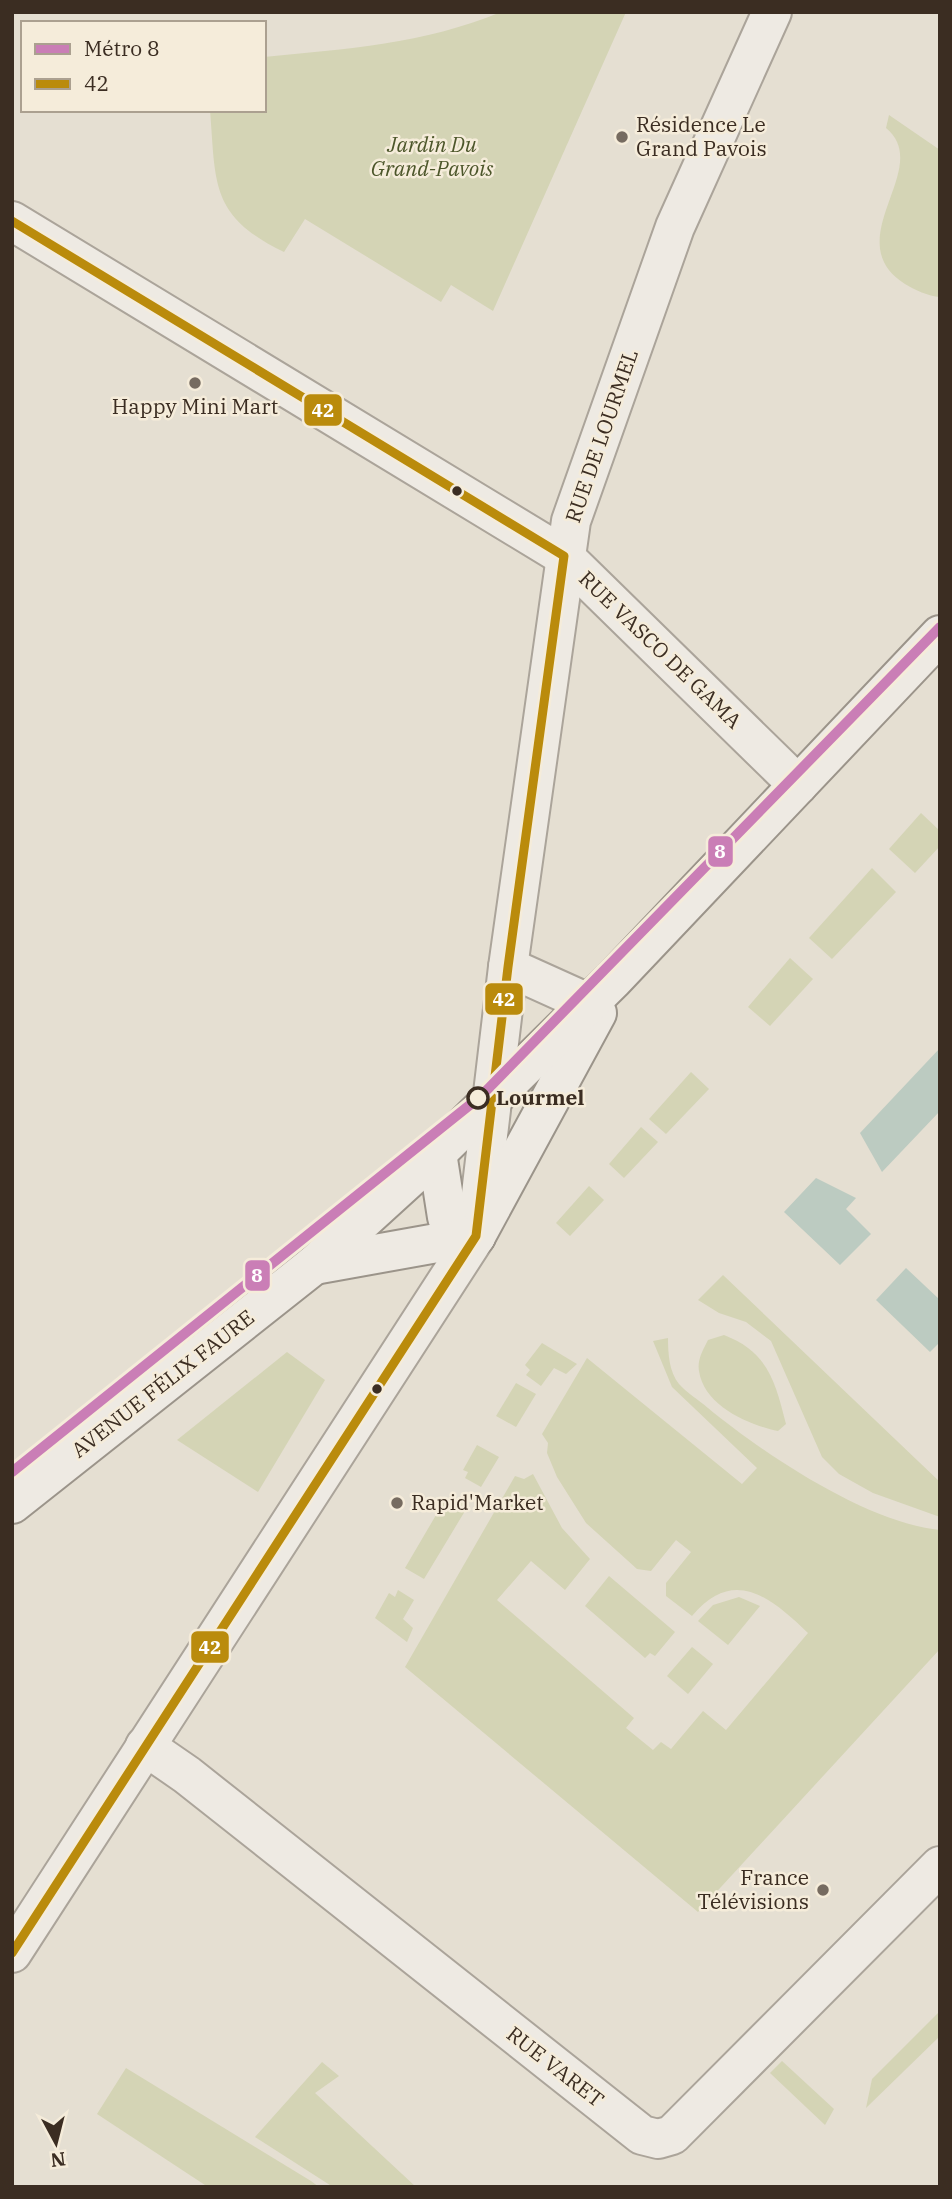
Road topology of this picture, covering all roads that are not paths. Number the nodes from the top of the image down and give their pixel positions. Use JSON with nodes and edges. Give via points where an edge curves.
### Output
{"nodes":[{"id":1,"x":772,"y":12,"type":"edge"},
{"id":2,"x":12,"y":221,"type":"edge"},
{"id":3,"x":564,"y":556,"type":"junction"},
{"id":4,"x":940,"y":635,"type":"edge"},
{"id":5,"x":797,"y":785,"type":"junction"},
{"id":6,"x":508,"y":967,"type":"junction"},
{"id":7,"x":602,"y":992,"type":"junction"},
{"id":8,"x":493,"y":1098,"type":"junction"},
{"id":9,"x":437,"y":1153,"type":"junction"},
{"id":10,"x":476,"y":1236,"type":"junction"},
{"id":11,"x":314,"y":1265,"type":"junction"},
{"id":12,"x":12,"y":1504,"type":"edge"},
{"id":13,"x":145,"y":1746,"type":"junction"},
{"id":14,"x":940,"y":1866,"type":"edge"},
{"id":15,"x":12,"y":1953,"type":"edge"}],
"edges":[{"from":1,"to":3,"type":"street","name":"RUE DE LOURMEL","via":[[675,227],[571,521]]},
{"from":2,"to":3,"type":"street","name":"RUE VASCO DE GAMA"},
{"from":3,"to":5,"type":"street","name":"RUE VASCO DE GAMA"},
{"from":3,"to":6,"type":"street","name":"RUE DE LOURMEL"},
{"from":4,"to":5,"type":"street","name":"AVENUE FÉLIX FAURE"},
{"from":5,"to":7,"type":"street","name":"AVENUE FÉLIX FAURE"},
{"from":6,"to":7,"type":"street"},
{"from":6,"to":8,"type":"street","name":"RUE DE LOURMEL"},
{"from":7,"to":8,"type":"street","name":"AVENUE FÉLIX FAURE"},
{"from":7,"to":10,"type":"street","name":"AVENUE FÉLIX FAURE"},
{"from":8,"to":9,"type":"street","name":"AVENUE FÉLIX FAURE"},
{"from":8,"to":10,"type":"street","name":"RUE DE LOURMEL"},
{"from":9,"to":10,"type":"street","via":[[447,1217]]},
{"from":9,"to":11,"type":"street","name":"AVENUE FÉLIX FAURE"},
{"from":10,"to":11,"type":"street","name":"AVENUE FÉLIX FAURE"},
{"from":10,"to":13,"type":"street","name":"RUE DE LOURMEL"},
{"from":11,"to":12,"type":"street","name":"AVENUE FÉLIX FAURE"},
{"from":13,"to":14,"type":"street","name":"RUE VARET","via":[[642,2135],[658,2139],[673,2134]]},
{"from":13,"to":15,"type":"street","name":"RUE DE LOURMEL"}]}
